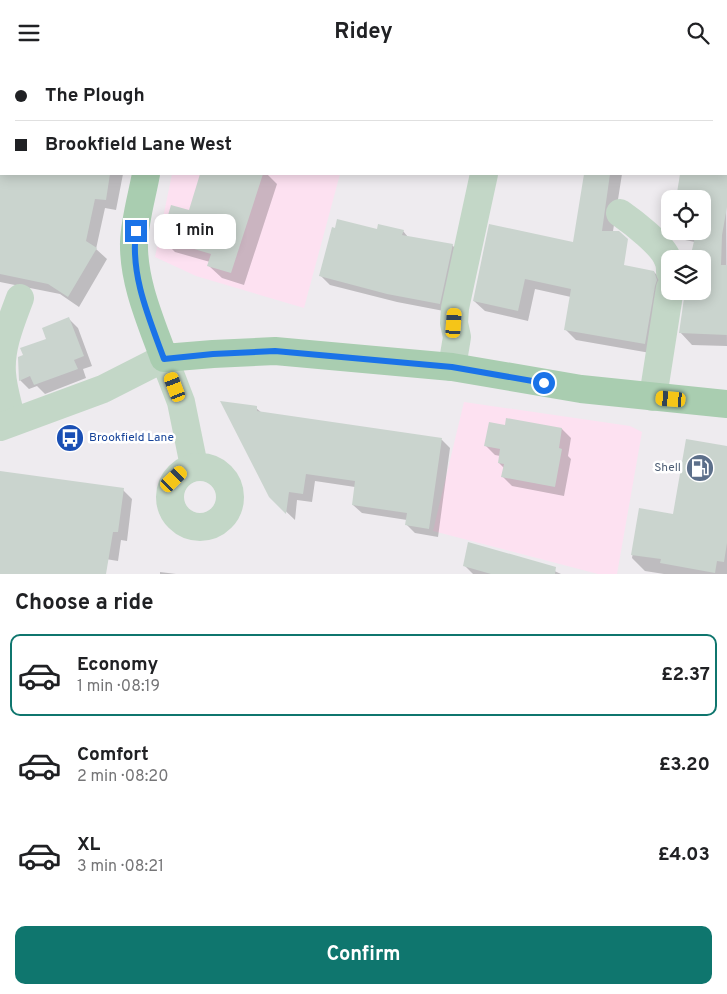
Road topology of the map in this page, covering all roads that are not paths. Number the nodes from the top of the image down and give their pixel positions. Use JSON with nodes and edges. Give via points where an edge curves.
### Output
{"nodes":[{"id":1,"x":146,"y":175,"type":"edge"},
{"id":2,"x":484,"y":175,"type":"edge"},
{"id":3,"x":620,"y":213,"type":"dead end"},
{"id":4,"x":661,"y":251,"type":"edge"},
{"id":5,"x":20,"y":298,"type":"dead end"},
{"id":6,"x":668,"y":300,"type":"edge"},
{"id":7,"x":164,"y":359,"type":"junction"},
{"id":8,"x":452,"y":367,"type":"junction"},
{"id":9,"x":653,"y":397,"type":"junction"},
{"id":10,"x":727,"y":404,"type":"edge"},
{"id":11,"x":6,"y":425,"type":"edge"},
{"id":12,"x":194,"y":467,"type":"dead end"}],
"edges":[{"from":1,"to":7,"type":"main road","via":[[134,243],[135,266]]},
{"from":2,"to":8,"type":"street","via":[[455,308],[457,337]]},
{"from":3,"to":4,"type":"street","via":[[637,225]]},
{"from":5,"to":11,"type":"street","via":[[2,355]]},
{"from":6,"to":9,"type":"street"},
{"from":7,"to":8,"type":"main road","via":[[275,351]]},
{"from":7,"to":11,"type":"street","via":[[103,389]]},
{"from":7,"to":12,"type":"street","via":[[181,402]]},
{"from":8,"to":9,"type":"main road","via":[[581,389]]},
{"from":9,"to":10,"type":"main road"}]}
